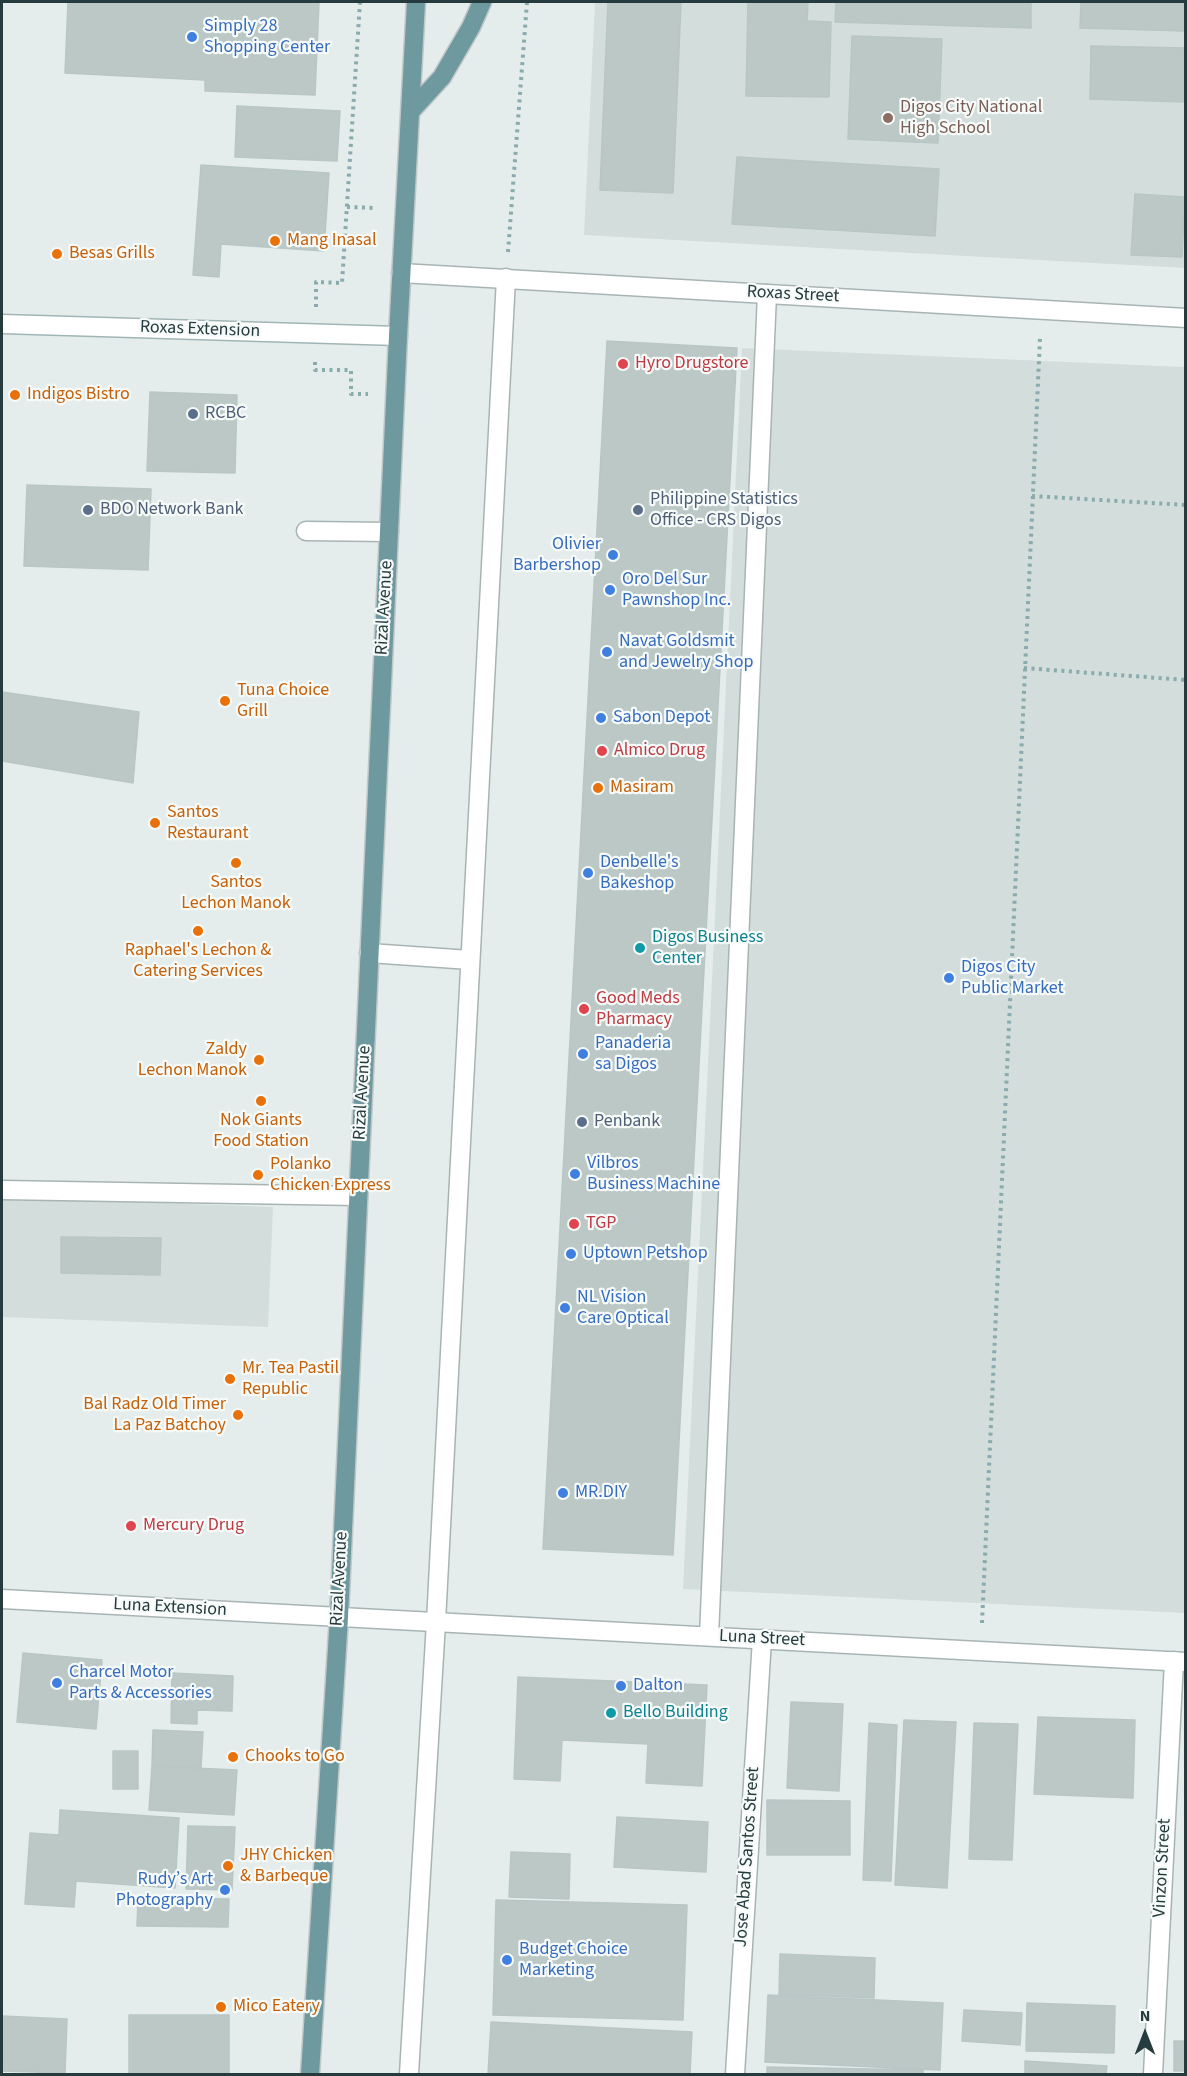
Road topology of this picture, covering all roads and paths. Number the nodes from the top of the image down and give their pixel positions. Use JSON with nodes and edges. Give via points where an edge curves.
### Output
{"nodes":[{"id":1,"x":360,"y":2,"type":"edge"},
{"id":2,"x":416,"y":2,"type":"edge"},
{"id":3,"x":482,"y":2,"type":"edge"},
{"id":4,"x":526,"y":2,"type":"edge"},
{"id":5,"x":410,"y":112,"type":"junction"},
{"id":6,"x":401,"y":273,"type":"junction"},
{"id":7,"x":506,"y":278,"type":"junction"},
{"id":8,"x":767,"y":294,"type":"junction"},
{"id":9,"x":1041,"y":310,"type":"junction"},
{"id":10,"x":1185,"y":318,"type":"edge"},
{"id":11,"x":2,"y":324,"type":"edge"},
{"id":12,"x":316,"y":334,"type":"junction"},
{"id":13,"x":398,"y":336,"type":"junction"},
{"id":14,"x":395,"y":395,"type":"junction"},
{"id":15,"x":1032,"y":496,"type":"junction"},
{"id":16,"x":1185,"y":505,"type":"edge"},
{"id":17,"x":306,"y":531,"type":"dead end"},
{"id":18,"x":389,"y":532,"type":"junction"},
{"id":19,"x":1024,"y":668,"type":"junction"},
{"id":20,"x":1185,"y":680,"type":"edge"},
{"id":21,"x":369,"y":953,"type":"junction"},
{"id":22,"x":470,"y":960,"type":"junction"},
{"id":23,"x":2,"y":1190,"type":"edge"},
{"id":24,"x":358,"y":1196,"type":"junction"},
{"id":25,"x":2,"y":1599,"type":"edge"},
{"id":26,"x":339,"y":1617,"type":"junction"},
{"id":27,"x":436,"y":1622,"type":"junction"},
{"id":28,"x":709,"y":1636,"type":"junction"},
{"id":29,"x":762,"y":1639,"type":"junction"},
{"id":30,"x":980,"y":1650,"type":"junction"},
{"id":31,"x":1180,"y":1661,"type":"edge"},
{"id":32,"x":310,"y":2074,"type":"edge"},
{"id":33,"x":409,"y":2074,"type":"edge"},
{"id":34,"x":735,"y":2074,"type":"edge"},
{"id":35,"x":1153,"y":2074,"type":"edge"}],
"edges":[{"from":1,"to":12,"type":"path","via":[[342,283],[316,282]]},
{"from":2,"to":5,"type":"main road","name":"Rizal Avenue"},
{"from":3,"to":5,"type":"main road","via":[[442,76]]},
{"from":4,"to":7,"type":"path"},
{"from":5,"to":6,"type":"main road","name":"Rizal Avenue"},
{"from":6,"to":7,"type":"street","name":"Roxas Street"},
{"from":6,"to":13,"type":"main road","name":"Rizal Avenue"},
{"from":7,"to":8,"type":"street","name":"Roxas Street"},
{"from":7,"to":22,"type":"street"},
{"from":8,"to":9,"type":"street","name":"Roxas Street"},
{"from":8,"to":28,"type":"street"},
{"from":9,"to":10,"type":"street","name":"Roxas Street"},
{"from":9,"to":15,"type":"path"},
{"from":11,"to":12,"type":"street","name":"Roxas Extension"},
{"from":12,"to":13,"type":"street","name":"Roxas Extension"},
{"from":12,"to":14,"type":"path","via":[[315,370],[351,370],[351,394]]},
{"from":13,"to":14,"type":"main road","name":"Rizal Avenue"},
{"from":14,"to":18,"type":"main road","name":"Rizal Avenue"},
{"from":15,"to":16,"type":"path"},
{"from":15,"to":19,"type":"path"},
{"from":17,"to":18,"type":"street"},
{"from":18,"to":21,"type":"main road","name":"Rizal Avenue"},
{"from":19,"to":20,"type":"path"},
{"from":19,"to":30,"type":"path"},
{"from":21,"to":22,"type":"street"},
{"from":21,"to":24,"type":"main road","name":"Rizal Avenue"},
{"from":22,"to":27,"type":"street"},
{"from":23,"to":24,"type":"street"},
{"from":24,"to":26,"type":"main road","name":"Rizal Avenue"},
{"from":25,"to":26,"type":"street","name":"Luna Extension"},
{"from":26,"to":27,"type":"street","name":"Luna Street"},
{"from":26,"to":32,"type":"main road","name":"Rizal Avenue"},
{"from":27,"to":28,"type":"street","name":"Luna Street"},
{"from":27,"to":33,"type":"street"},
{"from":28,"to":29,"type":"street","name":"Luna Street"},
{"from":29,"to":30,"type":"street","name":"Luna Street"},
{"from":29,"to":34,"type":"street","name":"Jose Abad Santos Street"},
{"from":30,"to":31,"type":"street","name":"Luna Street"},
{"from":31,"to":35,"type":"street","name":"Vinzon Street"}]}
